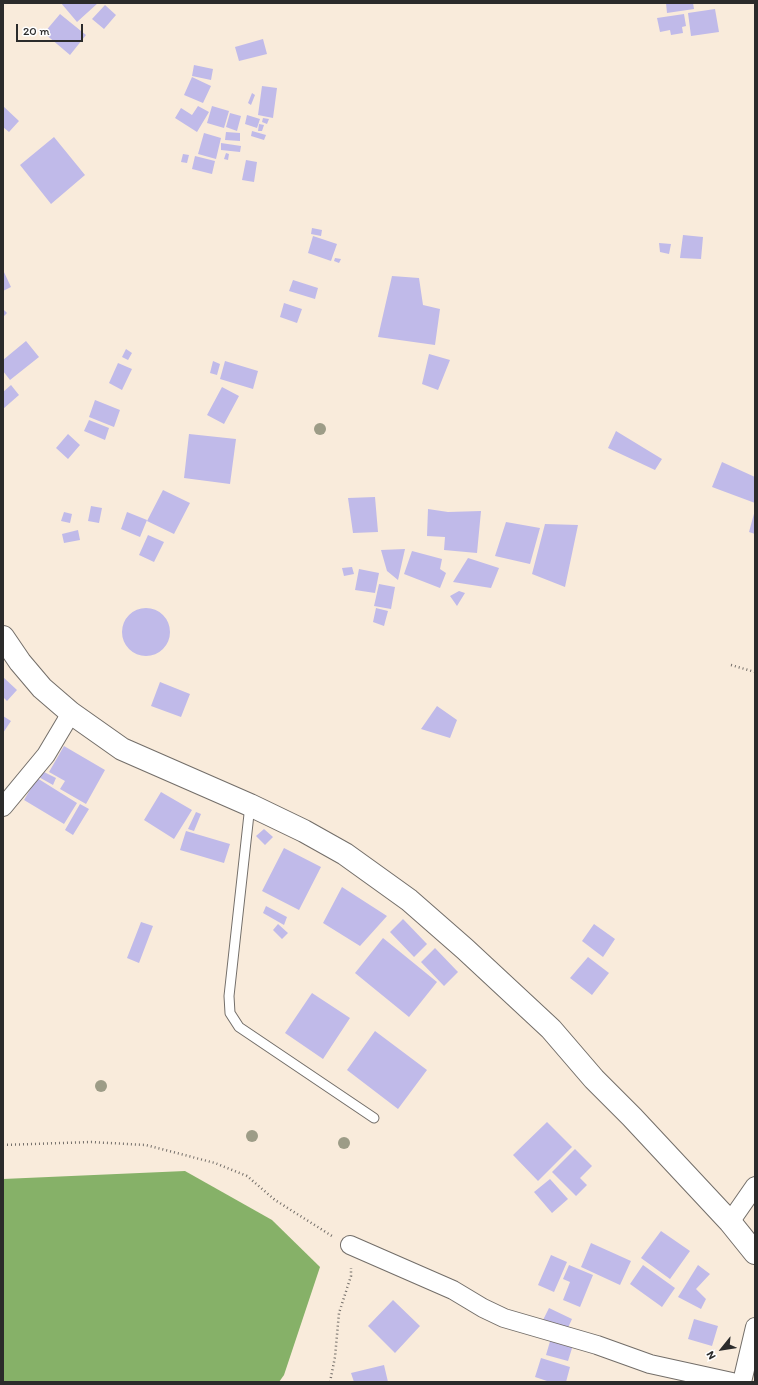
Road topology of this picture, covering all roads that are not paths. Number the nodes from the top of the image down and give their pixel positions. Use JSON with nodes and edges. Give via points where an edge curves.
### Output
{"nodes":[{"id":1,"x":3,"y":637,"type":"edge"},
{"id":2,"x":71,"y":713,"type":"junction"},
{"id":3,"x":250,"y":805,"type":"junction"},
{"id":4,"x":3,"y":807,"type":"edge"},
{"id":5,"x":374,"y":1118,"type":"dead end"},
{"id":6,"x":755,"y":1186,"type":"edge"},
{"id":7,"x":730,"y":1222,"type":"junction"},
{"id":8,"x":350,"y":1245,"type":"road end"},
{"id":9,"x":755,"y":1253,"type":"edge"},
{"id":10,"x":755,"y":1327,"type":"edge"},
{"id":11,"x":732,"y":1382,"type":"edge"},
{"id":12,"x":742,"y":1382,"type":"edge"}],
"edges":[{"from":1,"to":2,"type":"main road","via":[[42,688]]},
{"from":2,"to":3,"type":"main road","via":[[122,749]]},
{"from":2,"to":4,"type":"street","via":[[46,755]]},
{"from":3,"to":5,"type":"lane","via":[[229,996],[230,1013],[239,1027]]},
{"from":3,"to":7,"type":"main road","via":[[346,854],[410,900],[551,1029],[594,1079]]},
{"from":6,"to":7,"type":"street"},
{"from":7,"to":9,"type":"main road"},
{"from":8,"to":11,"type":"street","via":[[453,1290],[504,1318],[597,1345],[650,1364]]},
{"from":10,"to":12,"type":"street"}]}
